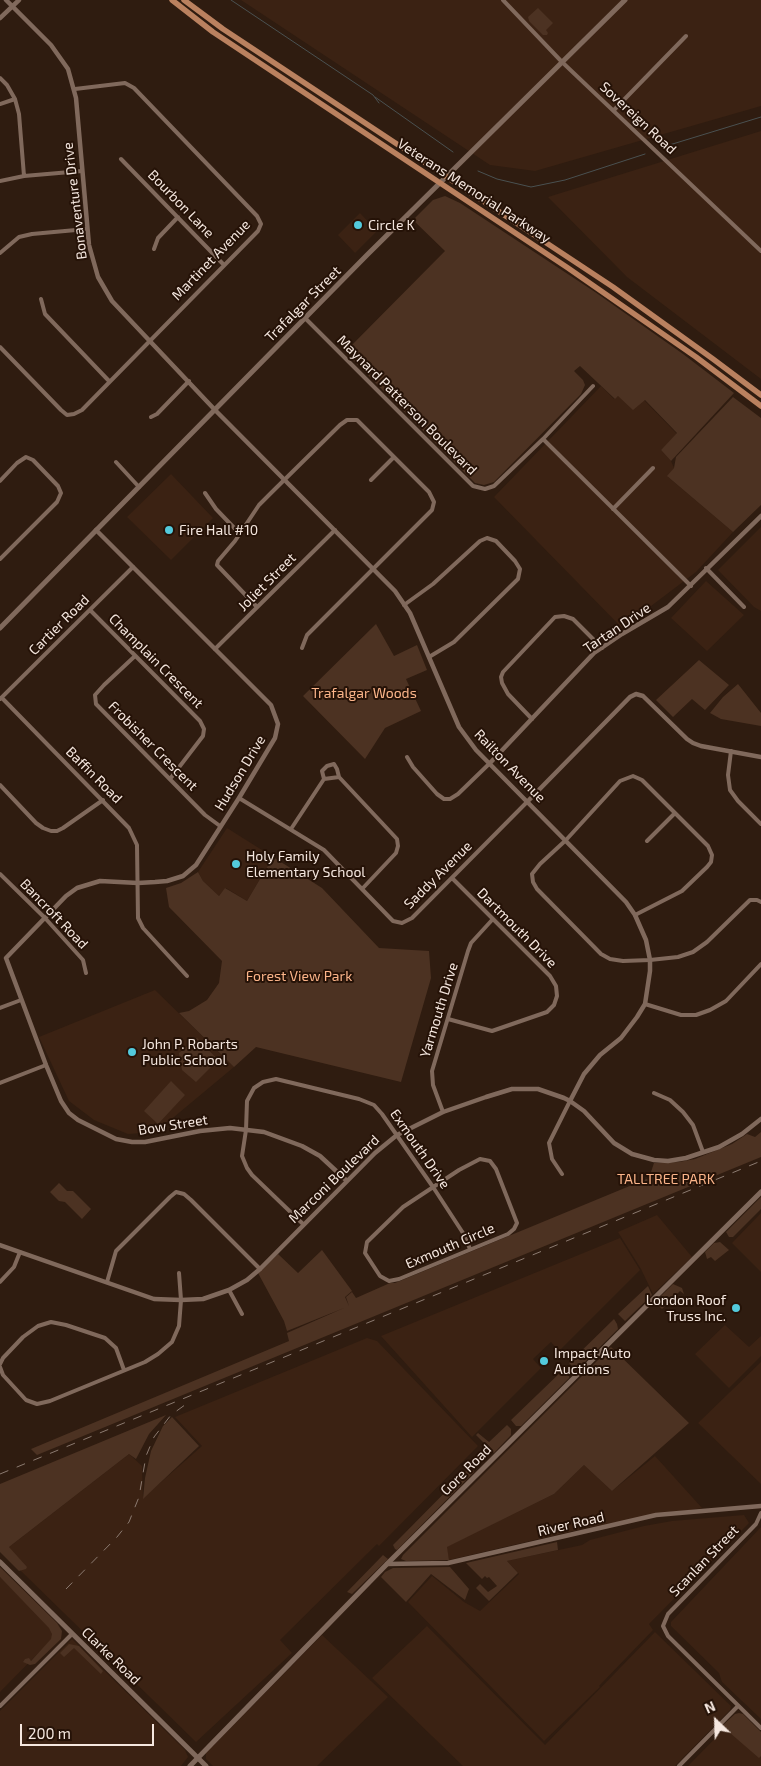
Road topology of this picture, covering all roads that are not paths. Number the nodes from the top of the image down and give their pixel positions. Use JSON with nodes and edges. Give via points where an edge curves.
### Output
{"nodes":[{"id":1,"x":6,"y":0,"type":"edge"},
{"id":2,"x":19,"y":0,"type":"edge"},
{"id":3,"x":172,"y":0,"type":"edge"},
{"id":4,"x":184,"y":0,"type":"edge"},
{"id":5,"x":503,"y":0,"type":"edge"},
{"id":6,"x":625,"y":0,"type":"edge"},
{"id":7,"x":12,"y":6,"type":"junction"},
{"id":8,"x":0,"y":18,"type":"edge"},
{"id":9,"x":686,"y":36,"type":"dead end"},
{"id":10,"x":562,"y":62,"type":"junction"},
{"id":11,"x":0,"y":78,"type":"edge"},
{"id":12,"x":74,"y":89,"type":"junction"},
{"id":13,"x":15,"y":99,"type":"junction"},
{"id":14,"x":0,"y":104,"type":"edge"},
{"id":15,"x":614,"y":110,"type":"junction"},
{"id":16,"x":120,"y":159,"type":"dead end"},
{"id":17,"x":82,"y":171,"type":"junction"},
{"id":18,"x":24,"y":176,"type":"junction"},
{"id":19,"x":446,"y":177,"type":"junction"},
{"id":20,"x":0,"y":181,"type":"edge"},
{"id":21,"x":440,"y":184,"type":"junction"},
{"id":22,"x":178,"y":217,"type":"junction"},
{"id":23,"x":87,"y":228,"type":"junction"},
{"id":24,"x":761,"y":241,"type":"edge"},
{"id":25,"x":756,"y":246,"type":"junction"},
{"id":26,"x":154,"y":249,"type":"dead end"},
{"id":27,"x":761,"y":251,"type":"edge"},
{"id":28,"x":0,"y":252,"type":"edge"},
{"id":29,"x":224,"y":265,"type":"junction"},
{"id":30,"x":40,"y":299,"type":"dead end"},
{"id":31,"x":305,"y":318,"type":"junction"},
{"id":32,"x":149,"y":341,"type":"junction"},
{"id":33,"x":0,"y":347,"type":"edge"},
{"id":34,"x":109,"y":381,"type":"junction"},
{"id":35,"x":188,"y":381,"type":"junction"},
{"id":36,"x":594,"y":386,"type":"dead end"},
{"id":37,"x":761,"y":395,"type":"edge"},
{"id":38,"x":761,"y":406,"type":"edge"},
{"id":39,"x":215,"y":410,"type":"junction"},
{"id":40,"x":151,"y":417,"type":"dead end"},
{"id":41,"x":543,"y":439,"type":"junction"},
{"id":42,"x":394,"y":457,"type":"junction"},
{"id":43,"x":116,"y":462,"type":"dead end"},
{"id":44,"x":653,"y":468,"type":"dead end"},
{"id":45,"x":285,"y":480,"type":"junction"},
{"id":46,"x":371,"y":480,"type":"dead end"},
{"id":47,"x":0,"y":481,"type":"edge"},
{"id":48,"x":139,"y":487,"type":"junction"},
{"id":49,"x":205,"y":493,"type":"dead end"},
{"id":50,"x":613,"y":510,"type":"junction"},
{"id":51,"x":761,"y":516,"type":"edge"},
{"id":52,"x":96,"y":530,"type":"junction"},
{"id":53,"x":335,"y":530,"type":"junction"},
{"id":54,"x":240,"y":534,"type":"junction"},
{"id":55,"x":0,"y":559,"type":"edge"},
{"id":56,"x":133,"y":567,"type":"junction"},
{"id":57,"x":372,"y":568,"type":"junction"},
{"id":58,"x":706,"y":568,"type":"junction"},
{"id":59,"x":691,"y":586,"type":"junction"},
{"id":60,"x":404,"y":604,"type":"junction"},
{"id":61,"x":744,"y":606,"type":"dead end"},
{"id":62,"x":257,"y":607,"type":"junction"},
{"id":63,"x":90,"y":610,"type":"junction"},
{"id":64,"x":0,"y":628,"type":"edge"},
{"id":65,"x":302,"y":648,"type":"dead end"},
{"id":66,"x":602,"y":648,"type":"junction"},
{"id":67,"x":215,"y":649,"type":"junction"},
{"id":68,"x":135,"y":656,"type":"junction"},
{"id":69,"x":429,"y":657,"type":"junction"},
{"id":70,"x":1,"y":699,"type":"edge"},
{"id":71,"x":532,"y":718,"type":"junction"},
{"id":72,"x":731,"y":752,"type":"junction"},
{"id":73,"x":761,"y":756,"type":"edge"},
{"id":74,"x":406,"y":757,"type":"dead end"},
{"id":75,"x":490,"y":764,"type":"junction"},
{"id":76,"x":170,"y":778,"type":"junction"},
{"id":77,"x":339,"y":778,"type":"junction"},
{"id":78,"x":324,"y":779,"type":"junction"},
{"id":79,"x":0,"y":785,"type":"edge"},
{"id":80,"x":239,"y":798,"type":"junction"},
{"id":81,"x":103,"y":800,"type":"junction"},
{"id":82,"x":528,"y":802,"type":"junction"},
{"id":83,"x":675,"y":813,"type":"junction"},
{"id":84,"x":761,"y":824,"type":"edge"},
{"id":85,"x":220,"y":826,"type":"junction"},
{"id":86,"x":291,"y":830,"type":"junction"},
{"id":87,"x":566,"y":840,"type":"junction"},
{"id":88,"x":647,"y":841,"type":"dead end"},
{"id":89,"x":0,"y":874,"type":"edge"},
{"id":90,"x":452,"y":878,"type":"junction"},
{"id":91,"x":138,"y":883,"type":"junction"},
{"id":92,"x":362,"y":889,"type":"junction"},
{"id":93,"x":761,"y":902,"type":"edge"},
{"id":94,"x":635,"y":915,"type":"junction"},
{"id":95,"x":45,"y":918,"type":"junction"},
{"id":96,"x":492,"y":920,"type":"junction"},
{"id":97,"x":650,"y":960,"type":"junction"},
{"id":98,"x":761,"y":964,"type":"edge"},
{"id":99,"x":86,"y":973,"type":"dead end"},
{"id":100,"x":188,"y":976,"type":"dead end"},
{"id":101,"x":21,"y":1000,"type":"junction"},
{"id":102,"x":645,"y":1004,"type":"junction"},
{"id":103,"x":0,"y":1008,"type":"edge"},
{"id":104,"x":448,"y":1019,"type":"junction"},
{"id":105,"x":46,"y":1065,"type":"junction"},
{"id":106,"x":0,"y":1083,"type":"edge"},
{"id":107,"x":654,"y":1093,"type":"dead end"},
{"id":108,"x":570,"y":1101,"type":"junction"},
{"id":109,"x":443,"y":1112,"type":"junction"},
{"id":110,"x":761,"y":1119,"type":"edge"},
{"id":111,"x":246,"y":1130,"type":"junction"},
{"id":112,"x":397,"y":1135,"type":"junction"},
{"id":113,"x":703,"y":1152,"type":"junction"},
{"id":114,"x":562,"y":1174,"type":"dead end"},
{"id":115,"x":347,"y":1181,"type":"junction"},
{"id":116,"x":432,"y":1186,"type":"junction"},
{"id":117,"x":761,"y":1192,"type":"edge"},
{"id":118,"x":303,"y":1224,"type":"junction"},
{"id":119,"x":0,"y":1245,"type":"edge"},
{"id":120,"x":470,"y":1249,"type":"junction"},
{"id":121,"x":20,"y":1252,"type":"junction"},
{"id":122,"x":260,"y":1269,"type":"junction"},
{"id":123,"x":179,"y":1273,"type":"dead end"},
{"id":124,"x":0,"y":1282,"type":"edge"},
{"id":125,"x":107,"y":1282,"type":"junction"},
{"id":126,"x":229,"y":1290,"type":"junction"},
{"id":127,"x":180,"y":1300,"type":"junction"},
{"id":128,"x":242,"y":1314,"type":"dead end"},
{"id":129,"x":0,"y":1366,"type":"edge"},
{"id":130,"x":124,"y":1370,"type":"junction"},
{"id":131,"x":761,"y":1506,"type":"edge"},
{"id":132,"x":761,"y":1513,"type":"edge"},
{"id":133,"x":0,"y":1562,"type":"edge"},
{"id":134,"x":387,"y":1564,"type":"junction"},
{"id":135,"x":72,"y":1634,"type":"junction"},
{"id":136,"x":0,"y":1706,"type":"edge"},
{"id":137,"x":738,"y":1706,"type":"junction"},
{"id":138,"x":761,"y":1728,"type":"edge"},
{"id":139,"x":198,"y":1757,"type":"junction"},
{"id":140,"x":190,"y":1766,"type":"edge"},
{"id":141,"x":206,"y":1766,"type":"edge"},
{"id":142,"x":679,"y":1766,"type":"edge"}],
"edges":[{"from":1,"to":7,"type":"street","name":"Bonaventure Drive"},
{"from":2,"to":7,"type":"street"},
{"from":3,"to":21,"type":"highway","name":"Veterans Memorial Parkway","via":[[213,32]]},
{"from":4,"to":19,"type":"highway","name":"Veterans Memorial Parkway"},
{"from":5,"to":10,"type":"street","name":"Sovereign Road"},
{"from":6,"to":10,"type":"main road","name":"Trafalgar Street"},
{"from":7,"to":8,"type":"street"},
{"from":7,"to":12,"type":"street","name":"Bonaventure Drive","via":[[51,45],[68,69]]},
{"from":9,"to":15,"type":"street"},
{"from":10,"to":15,"type":"street","name":"Sovereign Road"},
{"from":10,"to":19,"type":"main road","name":"Trafalgar Street"},
{"from":11,"to":13,"type":"street"},
{"from":12,"to":17,"type":"street","name":"Bonaventure Drive"},
{"from":12,"to":29,"type":"street","name":"Martinet Avenue","via":[[124,83],[134,88],[257,216],[261,224],[258,231]]},
{"from":13,"to":14,"type":"street"},
{"from":13,"to":18,"type":"street"},
{"from":15,"to":25,"type":"street","name":"Sovereign Road"},
{"from":16,"to":22,"type":"street","name":"Bourbon Lane"},
{"from":17,"to":18,"type":"street"},
{"from":17,"to":23,"type":"street","name":"Bonaventure Drive"},
{"from":18,"to":20,"type":"street"},
{"from":19,"to":21,"type":"main road","name":"Trafalgar Street"},
{"from":19,"to":37,"type":"highway","name":"Veterans Memorial Parkway","via":[[613,287]]},
{"from":21,"to":31,"type":"main road","name":"Trafalgar Street"},
{"from":21,"to":38,"type":"highway","name":"Veterans Memorial Parkway","via":[[592,285]]},
{"from":22,"to":26,"type":"street","via":[[158,238]]},
{"from":22,"to":29,"type":"street","name":"Bourbon Lane"},
{"from":23,"to":28,"type":"street","via":[[18,237]]},
{"from":23,"to":32,"type":"street","name":"Bonaventure Drive","via":[[93,262],[104,290]]},
{"from":24,"to":25,"type":"street"},
{"from":25,"to":27,"type":"street","name":"Sovereign Road"},
{"from":29,"to":32,"type":"street","name":"Martinet Avenue"},
{"from":30,"to":34,"type":"street","via":[[45,314]]},
{"from":31,"to":39,"type":"main road","name":"Trafalgar Street"},
{"from":31,"to":41,"type":"street","name":"Maynard Patterson Boulevard","via":[[473,486],[485,489],[494,486]]},
{"from":32,"to":34,"type":"street","name":"Martinet Avenue"},
{"from":32,"to":35,"type":"street","name":"Bonaventure Drive"},
{"from":33,"to":34,"type":"street","name":"Martinet Avenue","via":[[67,414],[82,410]]},
{"from":35,"to":39,"type":"street","name":"Bonaventure Drive"},
{"from":35,"to":40,"type":"street"},
{"from":36,"to":41,"type":"street","name":"Maynard Patterson Boulevard"},
{"from":39,"to":45,"type":"street","name":"Railton Avenue"},
{"from":39,"to":48,"type":"main road","name":"Trafalgar Street"},
{"from":41,"to":50,"type":"street"},
{"from":42,"to":45,"type":"street","via":[[357,420],[347,420]]},
{"from":42,"to":46,"type":"street"},
{"from":42,"to":57,"type":"street","via":[[430,492],[434,502],[432,510]]},
{"from":43,"to":48,"type":"street"},
{"from":44,"to":50,"type":"street"},
{"from":45,"to":53,"type":"street","name":"Railton Avenue"},
{"from":45,"to":54,"type":"street","via":[[259,506]]},
{"from":47,"to":55,"type":"street","via":[[26,457],[33,460],[61,493],[56,503]]},
{"from":48,"to":52,"type":"main road","name":"Trafalgar Street"},
{"from":49,"to":54,"type":"street"},
{"from":50,"to":59,"type":"street"},
{"from":51,"to":58,"type":"street","name":"Tartan Drive"},
{"from":52,"to":56,"type":"street","name":"Hudson Drive"},
{"from":52,"to":64,"type":"main road","name":"Trafalgar Street"},
{"from":53,"to":57,"type":"street","name":"Railton Avenue"},
{"from":53,"to":62,"type":"street","name":"Joliet Street"},
{"from":54,"to":62,"type":"street","via":[[217,565]]},
{"from":56,"to":63,"type":"street","name":"Cartier Road"},
{"from":56,"to":67,"type":"street","name":"Hudson Drive"},
{"from":57,"to":60,"type":"street","name":"Railton Avenue"},
{"from":57,"to":65,"type":"street","via":[[307,635]]},
{"from":58,"to":59,"type":"street","name":"Tartan Drive"},
{"from":58,"to":61,"type":"street"},
{"from":59,"to":66,"type":"street","name":"Tartan Drive","via":[[668,607]]},
{"from":60,"to":69,"type":"street","name":"Railton Avenue"},
{"from":60,"to":69,"type":"street","via":[[487,538],[496,540],[520,569],[518,579],[454,642]]},
{"from":62,"to":67,"type":"street","name":"Joliet Street"},
{"from":63,"to":68,"type":"street","name":"Champlain Crescent"},
{"from":63,"to":70,"type":"street","name":"Cartier Road"},
{"from":66,"to":71,"type":"street","name":"Tartan Drive"},
{"from":66,"to":71,"type":"street","via":[[573,619],[555,617],[501,677],[508,694]]},
{"from":67,"to":80,"type":"street","name":"Hudson Drive","via":[[271,705],[278,724],[274,738]]},
{"from":68,"to":76,"type":"street","name":"Champlain Crescent","via":[[200,721],[204,729]]},
{"from":68,"to":76,"type":"street","name":"Frobisher Crescent","via":[[95,696],[96,704]]},
{"from":69,"to":75,"type":"street","name":"Railton Avenue","via":[[459,727]]},
{"from":70,"to":81,"type":"street","name":"Baffin Road"},
{"from":71,"to":75,"type":"street","name":"Tartan Drive"},
{"from":72,"to":73,"type":"street"},
{"from":72,"to":82,"type":"street","name":"Saddy Avenue","via":[[687,739],[643,696],[636,694]]},
{"from":72,"to":84,"type":"street","via":[[730,790]]},
{"from":74,"to":75,"type":"street","via":[[444,799],[458,794]]},
{"from":75,"to":82,"type":"street","name":"Railton Avenue"},
{"from":76,"to":85,"type":"street","name":"Frobisher Crescent"},
{"from":77,"to":78,"type":"street"},
{"from":77,"to":78,"type":"street","via":[[334,764],[322,771]]},
{"from":77,"to":92,"type":"street","via":[[397,839],[396,853]]},
{"from":78,"to":86,"type":"street"},
{"from":79,"to":81,"type":"street","via":[[36,823],[51,831],[63,828]]},
{"from":80,"to":85,"type":"street","name":"Hudson Drive"},
{"from":80,"to":86,"type":"street","name":"Saddy Avenue"},
{"from":81,"to":91,"type":"street","name":"Baffin Road","via":[[129,828],[138,845]]},
{"from":82,"to":87,"type":"street","name":"Railton Avenue"},
{"from":82,"to":90,"type":"street","name":"Saddy Avenue"},
{"from":83,"to":87,"type":"street","via":[[642,780],[633,776],[620,781]]},
{"from":83,"to":88,"type":"street"},
{"from":83,"to":94,"type":"street","via":[[708,846],[711,862],[682,891]]},
{"from":85,"to":91,"type":"street","name":"Hudson Drive","via":[[196,865],[183,876],[168,881]]},
{"from":86,"to":92,"type":"street","name":"Saddy Avenue","via":[[324,850]]},
{"from":87,"to":94,"type":"street","name":"Railton Avenue"},
{"from":87,"to":97,"type":"street","via":[[532,874],[537,889],[601,954],[623,961]]},
{"from":89,"to":95,"type":"street","name":"Bancroft Road"},
{"from":90,"to":92,"type":"street","name":"Saddy Avenue","via":[[412,918],[402,923],[393,921]]},
{"from":90,"to":96,"type":"street","name":"Dartmouth Drive"},
{"from":91,"to":95,"type":"street","name":"Hudson Drive","via":[[100,881],[87,884],[66,896]]},
{"from":91,"to":100,"type":"street","name":"Baffin Road","via":[[138,918],[143,928]]},
{"from":93,"to":97,"type":"street","via":[[750,900],[693,952]]},
{"from":94,"to":97,"type":"street","name":"Railton Avenue","via":[[646,940]]},
{"from":95,"to":99,"type":"street","name":"Bancroft Road","via":[[83,960]]},
{"from":95,"to":101,"type":"street","name":"Bow Street","via":[[6,958]]},
{"from":96,"to":104,"type":"street","name":"Yarmouth Drive","via":[[471,943]]},
{"from":96,"to":104,"type":"street","name":"Dartmouth Drive","via":[[550,976],[556,986],[554,1005],[547,1012],[492,1031]]},
{"from":97,"to":102,"type":"street","name":"Railton Avenue"},
{"from":98,"to":102,"type":"street","via":[[726,1001],[696,1015],[681,1015]]},
{"from":101,"to":103,"type":"street"},
{"from":101,"to":105,"type":"street","name":"Bow Street"},
{"from":102,"to":108,"type":"street","name":"Railton Avenue","via":[[621,1038],[584,1074]]},
{"from":104,"to":109,"type":"street","name":"Yarmouth Drive","via":[[432,1071],[433,1085]]},
{"from":105,"to":106,"type":"street"},
{"from":105,"to":111,"type":"street","name":"Bow Street","via":[[69,1113],[116,1139],[144,1142],[200,1131]]},
{"from":107,"to":113,"type":"street","via":[[670,1100],[683,1112]]},
{"from":108,"to":109,"type":"street","name":"Marconi Boulevard","via":[[538,1089],[512,1089]]},
{"from":108,"to":113,"type":"street","name":"Marconi Boulevard","via":[[614,1143],[632,1154],[668,1161]]},
{"from":108,"to":114,"type":"street","via":[[549,1143],[552,1159]]},
{"from":109,"to":112,"type":"street","name":"Marconi Boulevard"},
{"from":110,"to":113,"type":"street","name":"Marconi Boulevard","via":[[742,1134]]},
{"from":111,"to":112,"type":"street","name":"Exmouth Drive","via":[[247,1101],[254,1088],[276,1079],[374,1105]]},
{"from":111,"to":115,"type":"street","name":"Bow Street","via":[[264,1132],[302,1146],[320,1156]]},
{"from":111,"to":118,"type":"street","name":"Exmouth Drive","via":[[242,1156],[247,1168]]},
{"from":112,"to":115,"type":"street","name":"Marconi Boulevard"},
{"from":112,"to":116,"type":"street","name":"Exmouth Drive"},
{"from":115,"to":118,"type":"street","name":"Marconi Boulevard"},
{"from":116,"to":120,"type":"street","name":"Exmouth Drive"},
{"from":116,"to":120,"type":"street","name":"Exmouth Circle","via":[[480,1159],[490,1161],[496,1169],[517,1223],[508,1234]]},
{"from":116,"to":120,"type":"street","name":"Exmouth Circle","via":[[403,1207],[367,1242],[365,1253],[380,1276],[389,1281],[399,1280]]},
{"from":117,"to":134,"type":"main road","name":"Gore Road"},
{"from":118,"to":122,"type":"street","name":"Marconi Boulevard"},
{"from":119,"to":121,"type":"street","name":"Marconi Boulevard"},
{"from":121,"to":124,"type":"street","via":[[14,1267]]},
{"from":121,"to":125,"type":"street","name":"Marconi Boulevard"},
{"from":122,"to":125,"type":"street","via":[[191,1200],[176,1192],[116,1252]]},
{"from":122,"to":126,"type":"street","name":"Marconi Boulevard"},
{"from":123,"to":127,"type":"street"},
{"from":125,"to":127,"type":"street","name":"Marconi Boulevard","via":[[154,1299]]},
{"from":126,"to":127,"type":"street","name":"Marconi Boulevard","via":[[203,1299]]},
{"from":126,"to":128,"type":"street"},
{"from":127,"to":130,"type":"street","via":[[178,1326],[172,1342],[145,1362]]},
{"from":129,"to":130,"type":"street","via":[[3,1375],[26,1400],[38,1404]]},
{"from":129,"to":130,"type":"street","via":[[3,1358],[24,1337],[38,1326],[51,1322],[105,1338],[116,1348]]},
{"from":131,"to":134,"type":"street","name":"River Road","via":[[656,1515],[448,1563]]},
{"from":132,"to":137,"type":"street","name":"Scanlan Street","via":[[756,1524],[668,1614],[663,1626],[668,1636]]},
{"from":133,"to":135,"type":"main road","name":"Clarke Road"},
{"from":134,"to":139,"type":"main road","name":"Gore Road"},
{"from":135,"to":136,"type":"street"},
{"from":135,"to":139,"type":"main road","name":"Clarke Road"},
{"from":137,"to":138,"type":"street"},
{"from":137,"to":142,"type":"street"},
{"from":139,"to":140,"type":"main road","name":"Gore Road"},
{"from":139,"to":141,"type":"main road","name":"Clarke Road"}]}
